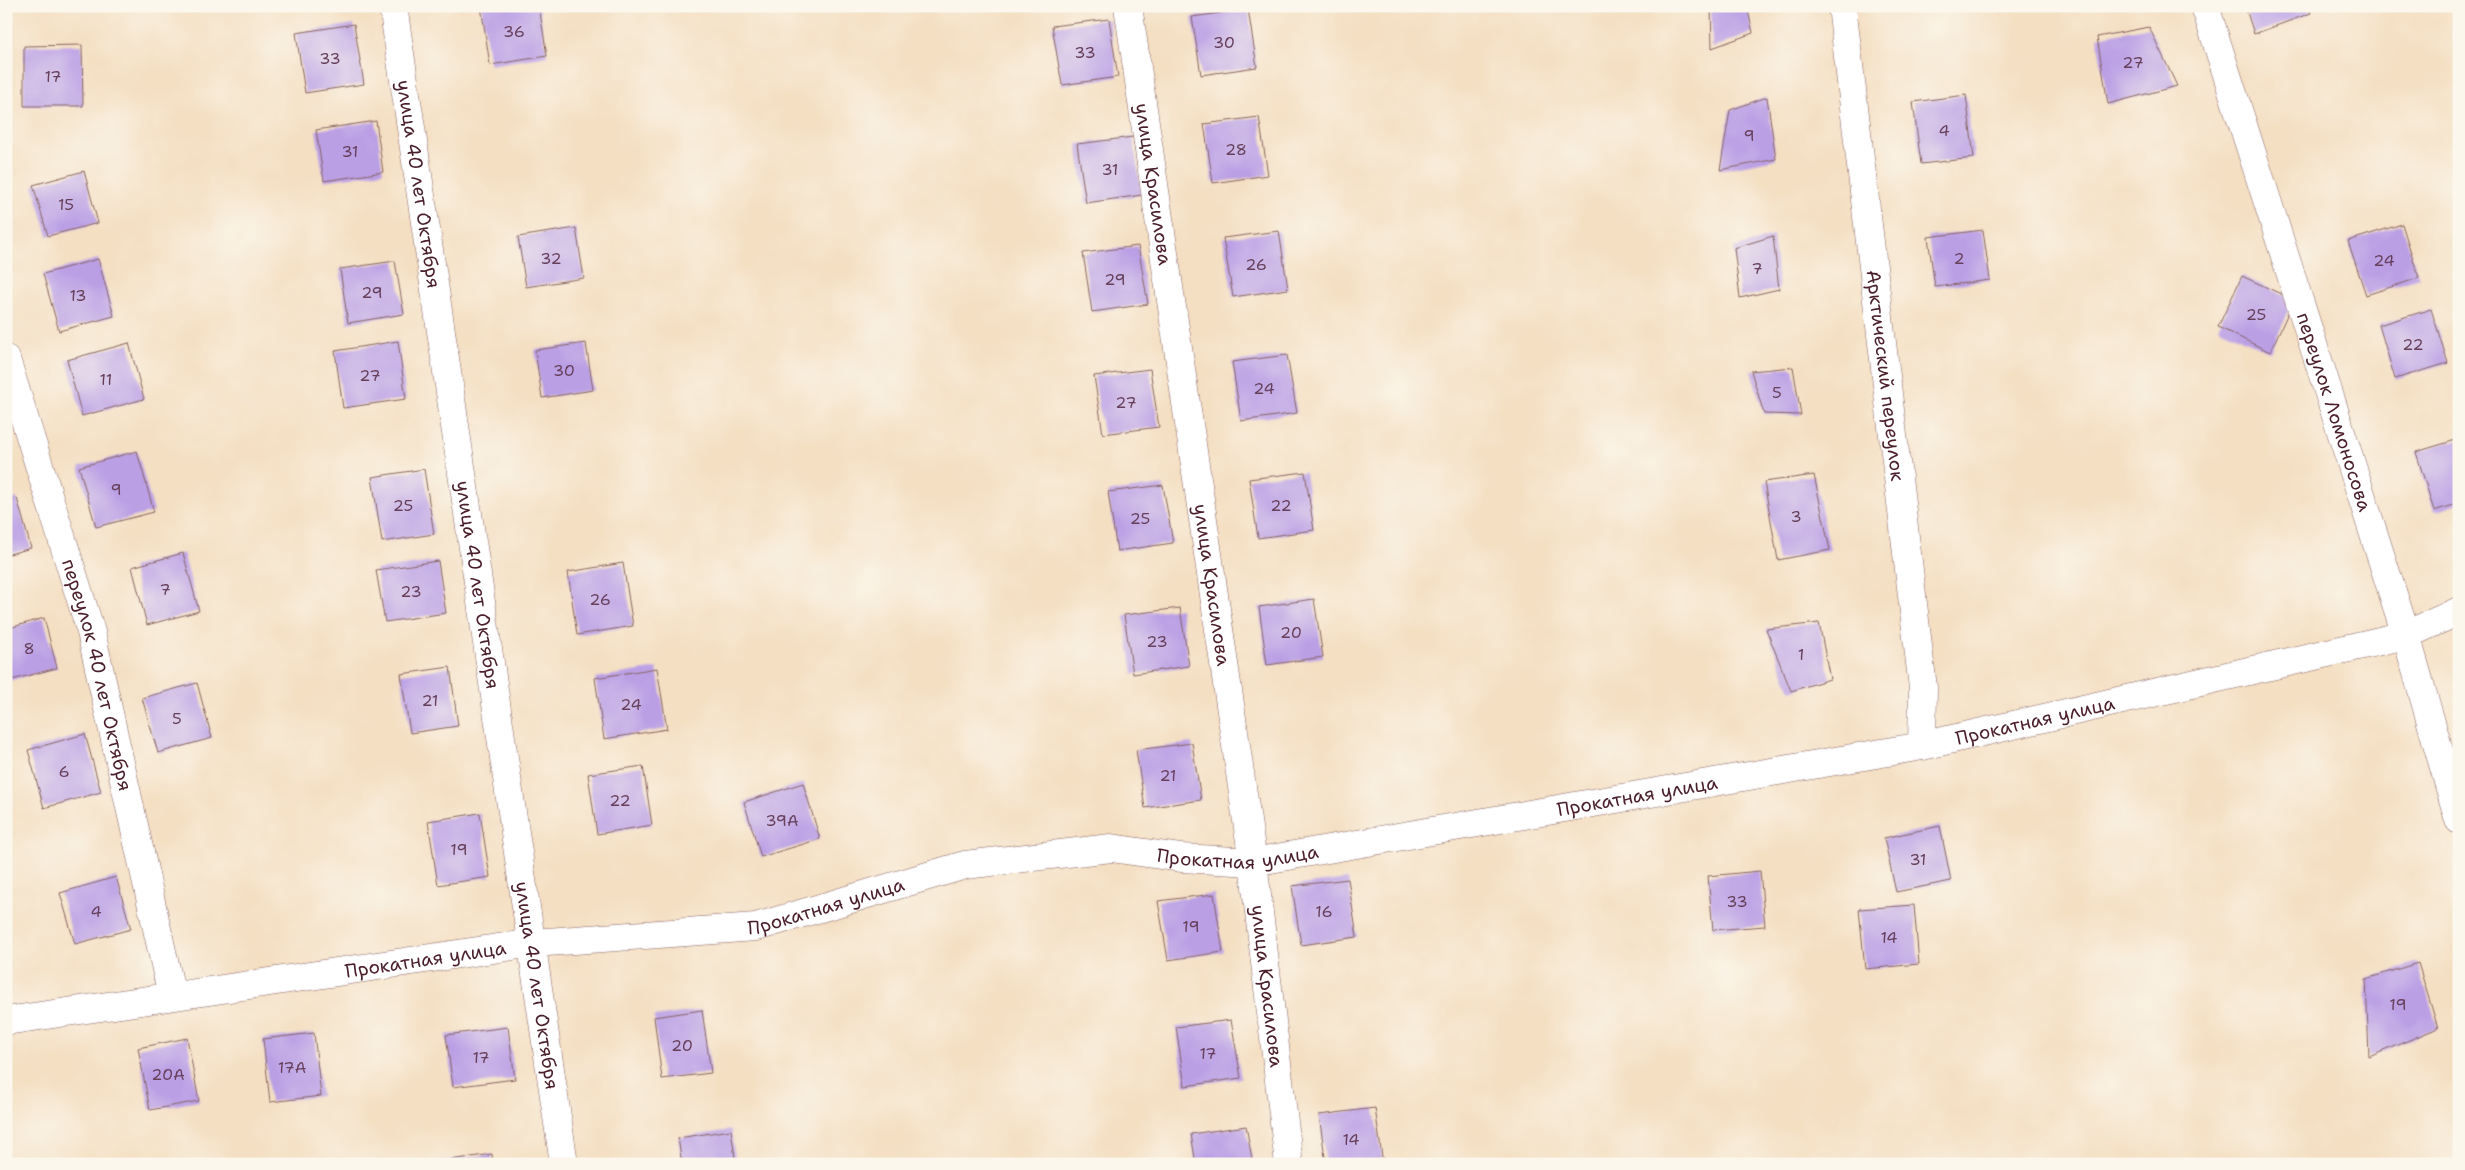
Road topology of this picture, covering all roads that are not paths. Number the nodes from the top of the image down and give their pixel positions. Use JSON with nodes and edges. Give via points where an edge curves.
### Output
{"nodes":[{"id":1,"x":393,"y":6,"type":"edge"},
{"id":2,"x":1128,"y":6,"type":"edge"},
{"id":3,"x":1842,"y":6,"type":"edge"},
{"id":4,"x":2206,"y":6,"type":"edge"},
{"id":5,"x":6,"y":359,"type":"edge"},
{"id":6,"x":2459,"y":611,"type":"edge"},
{"id":7,"x":2406,"y":635,"type":"junction"},
{"id":8,"x":1922,"y":746,"type":"junction"},
{"id":9,"x":2459,"y":820,"type":"edge"},
{"id":10,"x":1253,"y":862,"type":"junction"},
{"id":11,"x":533,"y":943,"type":"junction"},
{"id":12,"x":172,"y":996,"type":"junction"},
{"id":13,"x":6,"y":1021,"type":"edge"},
{"id":14,"x":564,"y":1164,"type":"edge"},
{"id":15,"x":1288,"y":1164,"type":"edge"}],
"edges":[{"from":1,"to":11,"type":"street","name":"улица 40 лет Октября"},
{"from":2,"to":10,"type":"street","name":"улица Красилова"},
{"from":3,"to":8,"type":"street","name":"Арктический переулок","via":[[1923,688]]},
{"from":4,"to":7,"type":"street","name":"переулок Ломоносова"},
{"from":5,"to":12,"type":"street","name":"переулок 40 лет Октября","via":[[91,632]]},
{"from":6,"to":7,"type":"street","name":"Прокатная улица"},
{"from":7,"to":8,"type":"street","name":"Прокатная улица"},
{"from":7,"to":9,"type":"street","name":"переулок Ломоносова"},
{"from":8,"to":10,"type":"street","name":"Прокатная улица"},
{"from":10,"to":11,"type":"street","name":"Прокатная улица","via":[[1181,858],[1111,848],[965,865],[756,928]]},
{"from":10,"to":15,"type":"street","name":"улица Красилова"},
{"from":11,"to":12,"type":"street","name":"Прокатная улица"},
{"from":11,"to":14,"type":"street","name":"улица 40 лет Октября"},
{"from":12,"to":13,"type":"street","name":"Прокатная улица"}]}
